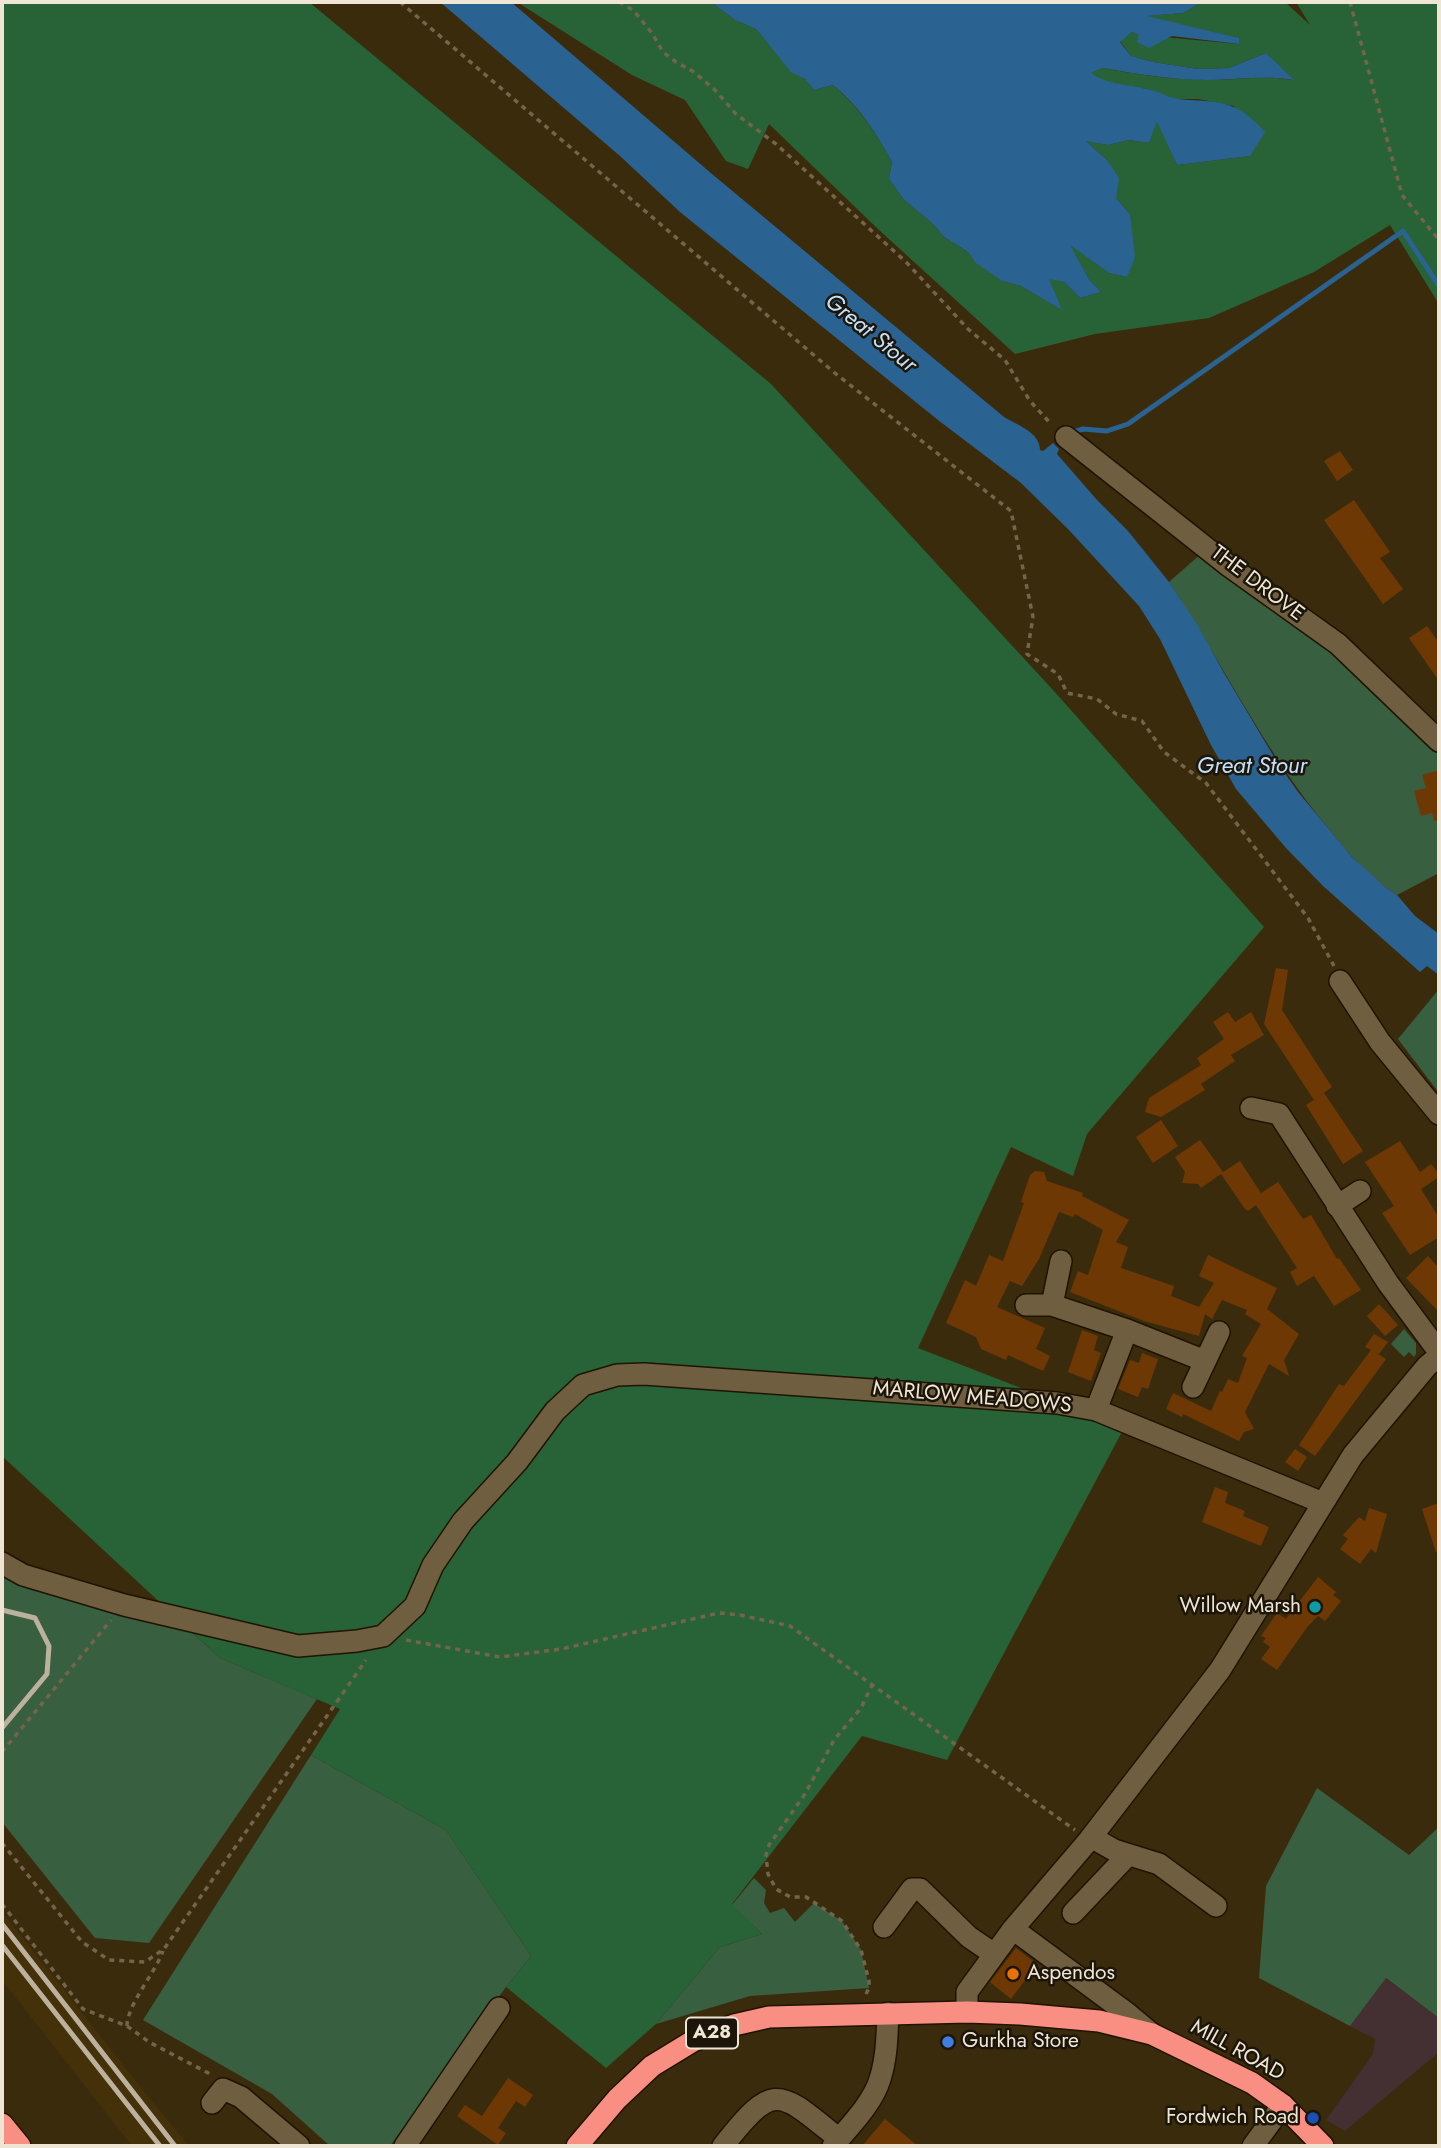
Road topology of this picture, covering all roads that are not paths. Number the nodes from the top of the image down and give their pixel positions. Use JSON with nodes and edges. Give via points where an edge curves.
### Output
{"nodes":[{"id":1,"x":1066,"y":437,"type":"road end"},
{"id":2,"x":1439,"y":741,"type":"edge"},
{"id":3,"x":1340,"y":981,"type":"road end"},
{"id":4,"x":1251,"y":1108,"type":"dead end"},
{"id":5,"x":1439,"y":1114,"type":"edge"},
{"id":6,"x":1360,"y":1191,"type":"dead end"},
{"id":7,"x":1337,"y":1206,"type":"junction"},
{"id":8,"x":1061,"y":1261,"type":"dead end"},
{"id":9,"x":1026,"y":1305,"type":"dead end"},
{"id":10,"x":1052,"y":1305,"type":"junction"},
{"id":11,"x":1127,"y":1330,"type":"junction"},
{"id":12,"x":1219,"y":1332,"type":"dead end"},
{"id":13,"x":1439,"y":1354,"type":"edge"},
{"id":14,"x":1205,"y":1361,"type":"junction"},
{"id":15,"x":1193,"y":1387,"type":"dead end"},
{"id":16,"x":1096,"y":1409,"type":"junction"},
{"id":17,"x":1323,"y":1503,"type":"junction"},
{"id":18,"x":2,"y":1563,"type":"edge"},
{"id":19,"x":1090,"y":1838,"type":"junction"},
{"id":20,"x":1128,"y":1855,"type":"junction"},
{"id":21,"x":1216,"y":1906,"type":"dead end"},
{"id":22,"x":1073,"y":1913,"type":"dead end"},
{"id":23,"x":884,"y":1927,"type":"dead end"},
{"id":24,"x":1013,"y":1929,"type":"junction"},
{"id":25,"x":994,"y":1954,"type":"junction"},
{"id":26,"x":499,"y":2008,"type":"dead end"},
{"id":27,"x":967,"y":2012,"type":"junction"},
{"id":28,"x":888,"y":2013,"type":"junction"},
{"id":29,"x":1152,"y":2034,"type":"junction"},
{"id":30,"x":212,"y":2103,"type":"dead end"},
{"id":31,"x":1283,"y":2105,"type":"junction"},
{"id":32,"x":2,"y":2124,"type":"edge"},
{"id":33,"x":836,"y":2143,"type":"edge"},
{"id":34,"x":19,"y":2146,"type":"edge"},
{"id":35,"x":299,"y":2146,"type":"edge"},
{"id":36,"x":407,"y":2146,"type":"edge"},
{"id":37,"x":577,"y":2146,"type":"edge"},
{"id":38,"x":723,"y":2146,"type":"edge"},
{"id":39,"x":1253,"y":2146,"type":"edge"},
{"id":40,"x":1323,"y":2146,"type":"edge"}],
"edges":[{"from":1,"to":2,"type":"street","name":"THE DROVE","via":[[1229,566],[1338,644]]},
{"from":3,"to":5,"type":"street","via":[[1380,1042]]},
{"from":4,"to":7,"type":"street","via":[[1279,1114]]},
{"from":6,"to":7,"type":"street"},
{"from":7,"to":13,"type":"street"},
{"from":8,"to":10,"type":"street"},
{"from":9,"to":10,"type":"street"},
{"from":10,"to":11,"type":"street"},
{"from":11,"to":14,"type":"street"},
{"from":11,"to":16,"type":"street"},
{"from":12,"to":14,"type":"street"},
{"from":13,"to":17,"type":"street","via":[[1353,1455]]},
{"from":14,"to":15,"type":"street"},
{"from":16,"to":17,"type":"street","name":"MARLOW MEADOWS"},
{"from":16,"to":18,"type":"street","name":"MARLOW MEADOWS","via":[[644,1374],[583,1385],[555,1411],[517,1462],[463,1521],[433,1565],[415,1606],[383,1636],[357,1641],[298,1646],[124,1605],[23,1575]]},
{"from":17,"to":19,"type":"street","via":[[1220,1670]]},
{"from":19,"to":20,"type":"street"},
{"from":19,"to":24,"type":"street"},
{"from":20,"to":21,"type":"street","via":[[1159,1864]]},
{"from":20,"to":22,"type":"street"},
{"from":23,"to":25,"type":"street","via":[[916,1888]]},
{"from":24,"to":25,"type":"street"},
{"from":24,"to":29,"type":"street"},
{"from":25,"to":27,"type":"street","via":[[967,1992]]},
{"from":26,"to":36,"type":"street"},
{"from":27,"to":28,"type":"highway","number":"A28"},
{"from":27,"to":29,"type":"highway","number":"A28","via":[[1099,2021]]},
{"from":28,"to":33,"type":"street","via":[[880,2081]]},
{"from":28,"to":37,"type":"highway","number":"A28","via":[[769,2017],[693,2041],[652,2066]]},
{"from":29,"to":31,"type":"highway","name":"MILL ROAD","number":"A28","via":[[1223,2068]]},
{"from":30,"to":35,"type":"street","via":[[223,2089],[241,2097]]},
{"from":31,"to":39,"type":"street"},
{"from":31,"to":40,"type":"highway","name":"MILL ROAD","number":"A28"},
{"from":32,"to":34,"type":"highway"},
{"from":33,"to":38,"type":"street","via":[[793,2103],[778,2099],[766,2100],[746,2117]]}]}
